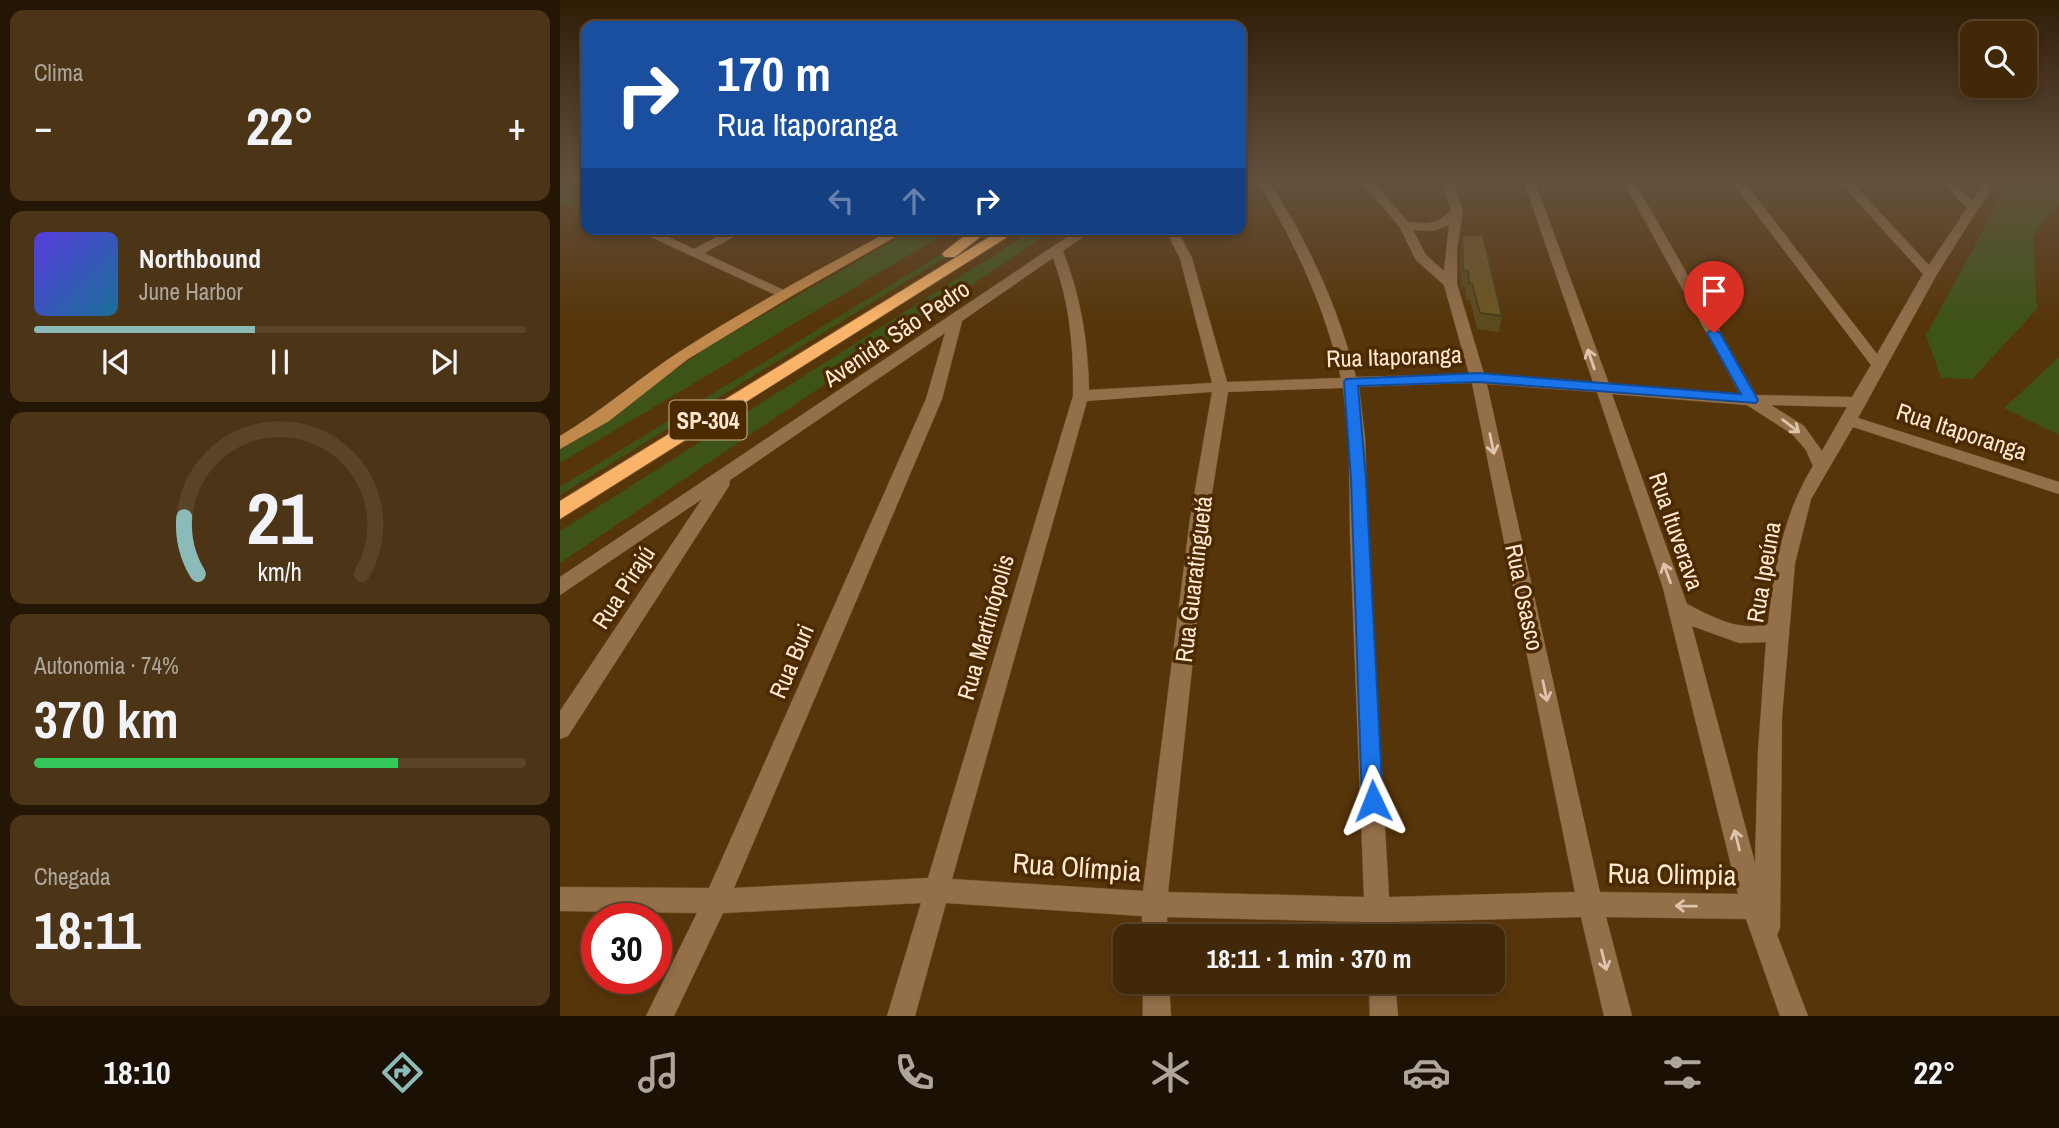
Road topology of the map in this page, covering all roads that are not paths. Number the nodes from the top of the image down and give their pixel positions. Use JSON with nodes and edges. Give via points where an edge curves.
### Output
{"nodes":[{"id":1,"x":1290,"y":226,"type":"edge"},
{"id":2,"x":1405,"y":226,"type":"edge"},
{"id":3,"x":1414,"y":226,"type":"edge"},
{"id":4,"x":1442,"y":226,"type":"edge"},
{"id":5,"x":1455,"y":226,"type":"edge"},
{"id":6,"x":1545,"y":226,"type":"edge"},
{"id":7,"x":1654,"y":226,"type":"edge"},
{"id":8,"x":1772,"y":226,"type":"edge"},
{"id":9,"x":1886,"y":226,"type":"edge"},
{"id":10,"x":1961,"y":226,"type":"edge"},
{"id":11,"x":653,"y":235,"type":"edge"},
{"id":12,"x":730,"y":235,"type":"edge"},
{"id":13,"x":892,"y":235,"type":"edge"},
{"id":14,"x":975,"y":235,"type":"edge"},
{"id":15,"x":1004,"y":235,"type":"edge"},
{"id":16,"x":1080,"y":235,"type":"edge"},
{"id":17,"x":1174,"y":235,"type":"edge"},
{"id":18,"x":1057,"y":251,"type":"junction"},
{"id":19,"x":693,"y":254,"type":"junction"},
{"id":20,"x":1930,"y":274,"type":"junction"},
{"id":21,"x":1450,"y":284,"type":"junction"},
{"id":22,"x":785,"y":294,"type":"junction"},
{"id":23,"x":955,"y":321,"type":"junction"},
{"id":24,"x":855,"y":329,"type":"junction"},
{"id":25,"x":1879,"y":366,"type":"junction"},
{"id":26,"x":1478,"y":377,"type":"junction"},
{"id":27,"x":1351,"y":382,"type":"junction"},
{"id":28,"x":1221,"y":387,"type":"junction"},
{"id":29,"x":1601,"y":388,"type":"junction"},
{"id":30,"x":1081,"y":396,"type":"junction"},
{"id":31,"x":1751,"y":400,"type":"junction"},
{"id":32,"x":1857,"y":402,"type":"junction"},
{"id":33,"x":1851,"y":421,"type":"junction"},
{"id":34,"x":560,"y":443,"type":"edge"},
{"id":35,"x":1820,"y":464,"type":"junction"},
{"id":36,"x":729,"y":474,"type":"junction"},
{"id":37,"x":2059,"y":488,"type":"edge"},
{"id":38,"x":560,"y":511,"type":"edge"},
{"id":39,"x":560,"y":587,"type":"edge"},
{"id":40,"x":1678,"y":609,"type":"junction"},
{"id":41,"x":1777,"y":630,"type":"junction"},
{"id":42,"x":560,"y":729,"type":"edge"},
{"id":43,"x":938,"y":890,"type":"junction"},
{"id":44,"x":560,"y":899,"type":"edge"},
{"id":45,"x":716,"y":901,"type":"junction"},
{"id":46,"x":1154,"y":904,"type":"junction"},
{"id":47,"x":1590,"y":904,"type":"junction"},
{"id":48,"x":1754,"y":906,"type":"junction"},
{"id":49,"x":1377,"y":910,"type":"junction"},
{"id":50,"x":1155,"y":924,"type":"edge"},
{"id":51,"x":1378,"y":924,"type":"edge"},
{"id":52,"x":1767,"y":941,"type":"junction"},
{"id":53,"x":1156,"y":994,"type":"edge"},
{"id":54,"x":1383,"y":994,"type":"edge"},
{"id":55,"x":660,"y":1016,"type":"edge"},
{"id":56,"x":901,"y":1016,"type":"edge"},
{"id":57,"x":1157,"y":1016,"type":"edge"},
{"id":58,"x":1384,"y":1016,"type":"edge"},
{"id":59,"x":1618,"y":1016,"type":"edge"},
{"id":60,"x":1794,"y":1016,"type":"edge"}],
"edges":[{"from":1,"to":27,"type":"street","via":[[1323,297]]},
{"from":2,"to":21,"type":"street","via":[[1422,257]]},
{"from":3,"to":4,"type":"street"},
{"from":5,"to":21,"type":"street","name":"Rua Osasco"},
{"from":29,"to":6,"type":"street","name":"Rua Ituverava","one_way":true},
{"from":7,"to":31,"type":"street"},
{"from":8,"to":25,"type":"street"},
{"from":9,"to":20,"type":"street"},
{"from":10,"to":20,"type":"street","name":"Rua Ipeúna"},
{"from":11,"to":19,"type":"street"},
{"from":12,"to":19,"type":"street"},
{"from":13,"to":22,"type":"street"},
{"from":14,"to":24,"type":"highway","number":"SP-304"},
{"from":15,"to":24,"type":"highway","number":"SP-304"},
{"from":16,"to":18,"type":"street","name":"Avenida São Pedro"},
{"from":17,"to":28,"type":"street","name":"Rua Guaratinguetá","via":[[1186,258]]},
{"from":18,"to":23,"type":"street","name":"Avenida São Pedro"},
{"from":18,"to":30,"type":"street","name":"Rua Martinópolis","via":[[1081,346]]},
{"from":19,"to":22,"type":"street"},
{"from":20,"to":25,"type":"street","name":"Rua Ipeúna"},
{"from":21,"to":26,"type":"street","name":"Rua Osasco"},
{"from":22,"to":34,"type":"street","via":[[683,356],[603,417]]},
{"from":23,"to":36,"type":"street","name":"Avenida São Pedro"},
{"from":23,"to":45,"type":"street","name":"Rua Buri","via":[[934,399]]},
{"from":24,"to":38,"type":"highway","number":"SP-304"},
{"from":25,"to":32,"type":"street","name":"Rua Ipeúna"},
{"from":26,"to":27,"type":"street","name":"Rua Itaporanga"},
{"from":26,"to":29,"type":"street","name":"Rua Itaporanga"},
{"from":26,"to":47,"type":"street","name":"Rua Osasco","one_way":true},
{"from":27,"to":28,"type":"street","name":"Rua Itaporanga"},
{"from":27,"to":49,"type":"street"},
{"from":28,"to":30,"type":"street","name":"Rua Itaporanga"},
{"from":28,"to":46,"type":"street","name":"Rua Guaratinguetá","via":[[1199,519]]},
{"from":29,"to":31,"type":"street","name":"Rua Itaporanga"},
{"from":40,"to":29,"type":"street","name":"Rua Ituverava","one_way":true},
{"from":30,"to":43,"type":"street","name":"Rua Martinópolis"},
{"from":31,"to":32,"type":"street","name":"Rua Itaporanga"},
{"from":31,"to":35,"type":"street","name":"Rua Itaporanga","one_way":true,"via":[[1798,430]]},
{"from":32,"to":33,"type":"street","name":"Rua Ipeúna"},
{"from":33,"to":35,"type":"street","name":"Rua Ipeúna"},
{"from":33,"to":37,"type":"street","name":"Rua Itaporanga"},
{"from":35,"to":41,"type":"street","name":"Rua Ipeúna","via":[[1797,512],[1783,572]]},
{"from":36,"to":39,"type":"street","name":"Avenida São Pedro"},
{"from":36,"to":42,"type":"street","name":"Rua Pirajú"},
{"from":40,"to":41,"type":"street","via":[[1745,636],[1762,637]]},
{"from":48,"to":40,"type":"street","name":"Rua Ituverava","one_way":true},
{"from":41,"to":52,"type":"street","name":"Rua Ipeúna","via":[[1767,769]]},
{"from":43,"to":45,"type":"street","name":"Rua Olímpia"},
{"from":43,"to":46,"type":"street","name":"Rua Olímpia"},
{"from":43,"to":56,"type":"street","name":"Rua Martinópolis"},
{"from":44,"to":45,"type":"street","name":"Rua Olímpia"},
{"from":45,"to":55,"type":"street","name":"Rua Buri"},
{"from":46,"to":49,"type":"street","name":"Rua Olímpia"},
{"from":46,"to":50,"type":"street","name":"Rua Guaratinguetá"},
{"from":48,"to":47,"type":"street","name":"Rua Olimpia","one_way":true},
{"from":47,"to":49,"type":"street","name":"Rua Olímpia"},
{"from":47,"to":59,"type":"street","name":"Rua Osasco","one_way":true},
{"from":48,"to":52,"type":"street","name":"Rua Ituverava"},
{"from":49,"to":51,"type":"street"},
{"from":52,"to":60,"type":"street","name":"Rua Ituverava"},
{"from":53,"to":57,"type":"street"},
{"from":54,"to":58,"type":"street"}]}
